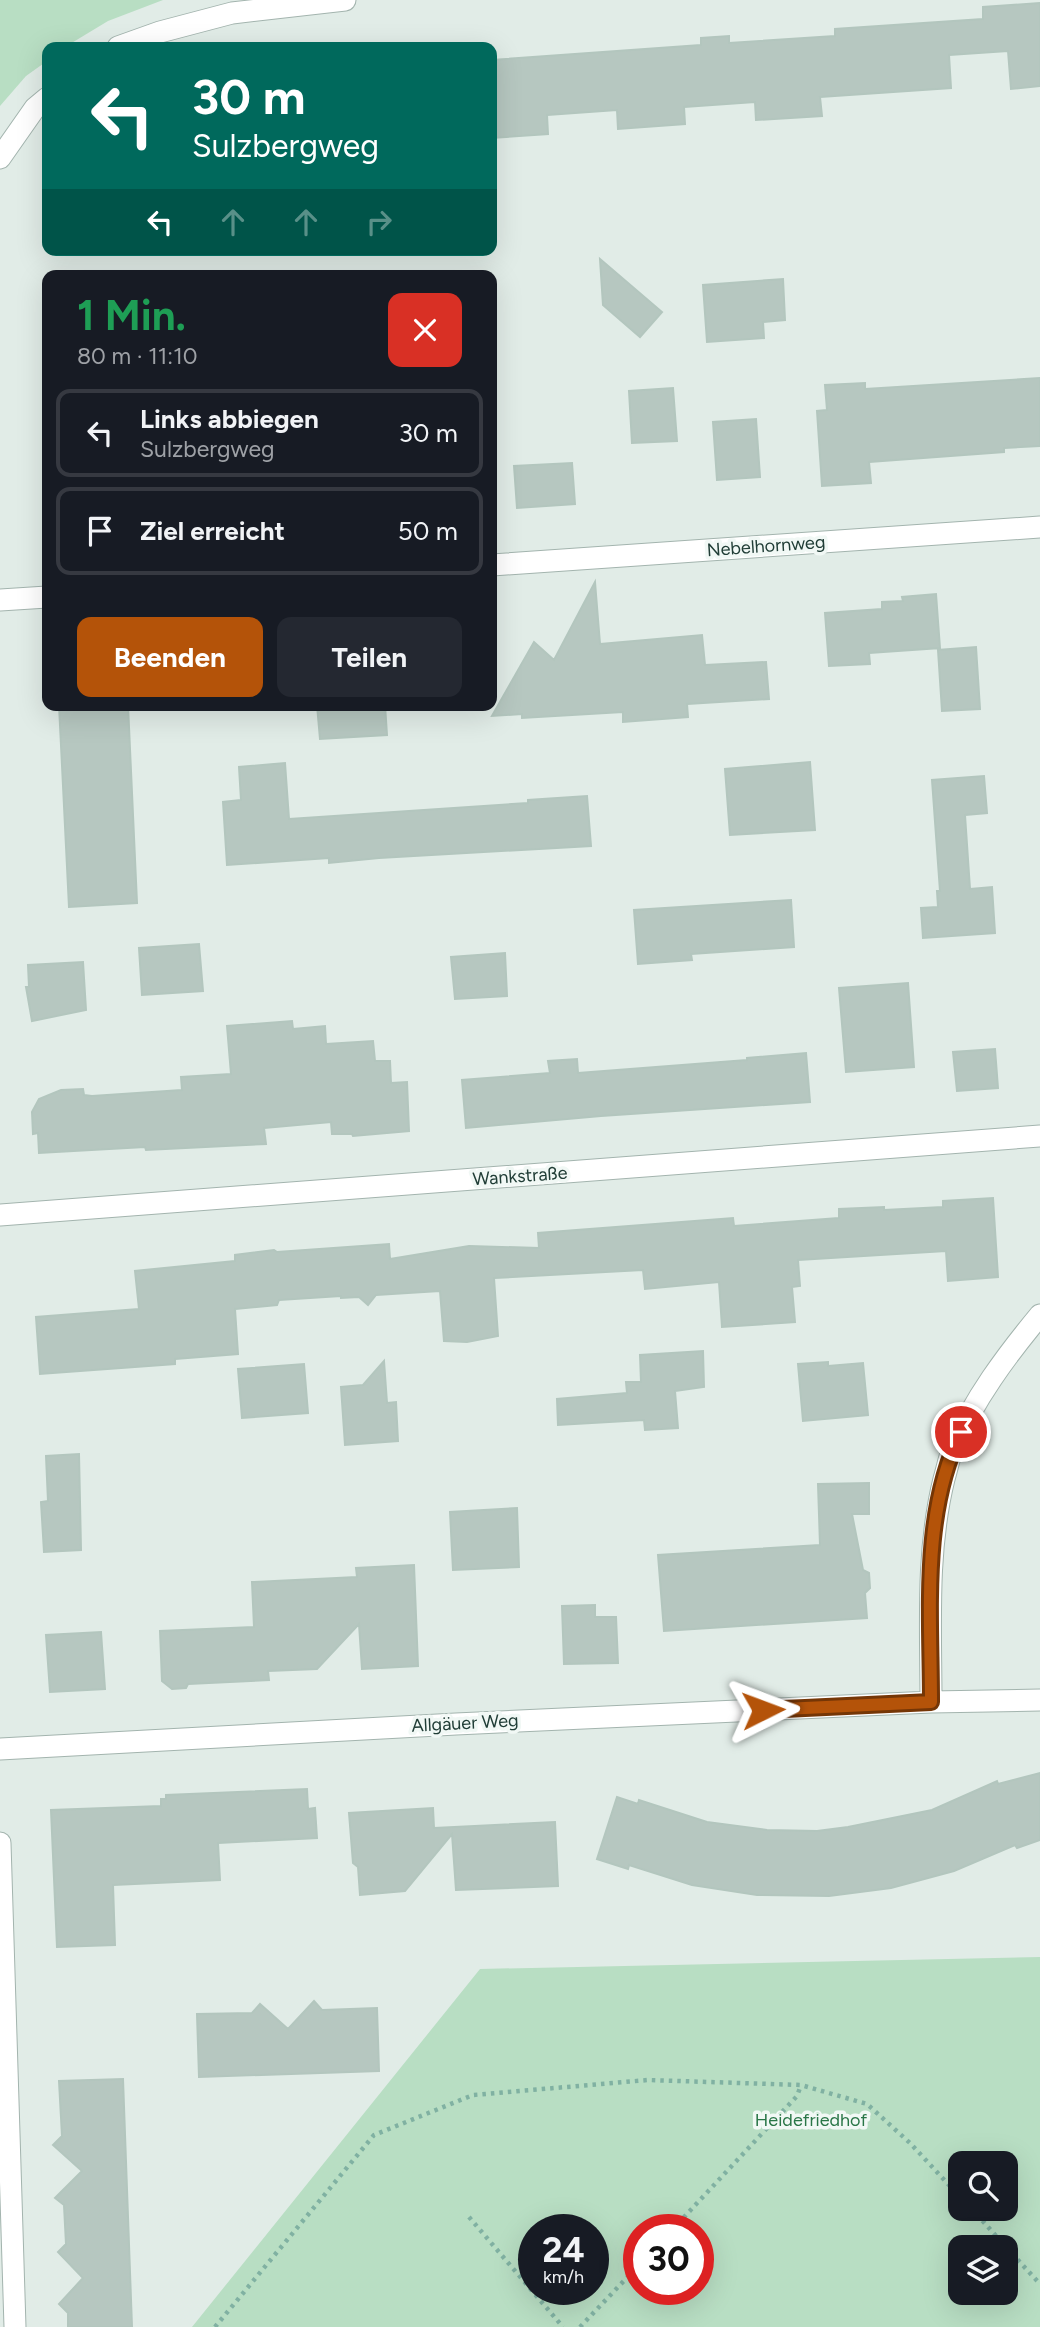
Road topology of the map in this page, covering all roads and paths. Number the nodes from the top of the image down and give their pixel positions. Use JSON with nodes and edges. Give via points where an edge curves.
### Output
{"nodes":[{"id":1,"x":345,"y":0,"type":"edge"},
{"id":2,"x":132,"y":42,"type":"edge"},
{"id":3,"x":42,"y":102,"type":"edge"},
{"id":4,"x":0,"y":158,"type":"edge"},
{"id":5,"x":1040,"y":527,"type":"edge"},
{"id":6,"x":497,"y":565,"type":"edge"},
{"id":7,"x":42,"y":597,"type":"edge"},
{"id":8,"x":0,"y":600,"type":"edge"},
{"id":9,"x":1040,"y":1136,"type":"edge"},
{"id":10,"x":0,"y":1215,"type":"edge"},
{"id":11,"x":1040,"y":1315,"type":"edge"},
{"id":12,"x":1040,"y":1700,"type":"edge"},
{"id":13,"x":931,"y":1702,"type":"junction"},
{"id":14,"x":0,"y":1749,"type":"edge"},
{"id":15,"x":0,"y":1843,"type":"edge"},
{"id":16,"x":801,"y":2085,"type":"junction"},
{"id":17,"x":948,"y":2184,"type":"edge"},
{"id":18,"x":687,"y":2214,"type":"edge"},
{"id":19,"x":469,"y":2217,"type":"dead end"},
{"id":20,"x":983,"y":2221,"type":"edge"},
{"id":21,"x":995,"y":2235,"type":"edge"},
{"id":22,"x":1018,"y":2260,"type":"edge"},
{"id":23,"x":623,"y":2282,"type":"edge"},
{"id":24,"x":1040,"y":2284,"type":"edge"},
{"id":25,"x":15,"y":2327,"type":"edge"},
{"id":26,"x":215,"y":2327,"type":"edge"},
{"id":27,"x":563,"y":2327,"type":"edge"},
{"id":28,"x":580,"y":2327,"type":"edge"}],
"edges":[{"from":1,"to":2,"type":"street","via":[[232,13]]},
{"from":3,"to":4,"type":"street"},
{"from":5,"to":6,"type":"street","name":"Nebelhornweg"},
{"from":7,"to":8,"type":"street"},
{"from":9,"to":10,"type":"street","name":"Wankstraße"},
{"from":11,"to":13,"type":"street","via":[[991,1378],[952,1451],[931,1550]]},
{"from":12,"to":13,"type":"street","name":"Allgäuer Weg"},
{"from":13,"to":14,"type":"street","name":"Allgäuer Weg"},
{"from":15,"to":25,"type":"street"},
{"from":16,"to":17,"type":"path","via":[[867,2104]]},
{"from":16,"to":18,"type":"path","via":[[797,2096]]},
{"from":16,"to":26,"type":"path","via":[[648,2080],[472,2095],[374,2135]]},
{"from":19,"to":27,"type":"path"},
{"from":20,"to":21,"type":"path"},
{"from":22,"to":24,"type":"path"},
{"from":23,"to":28,"type":"path"}]}
